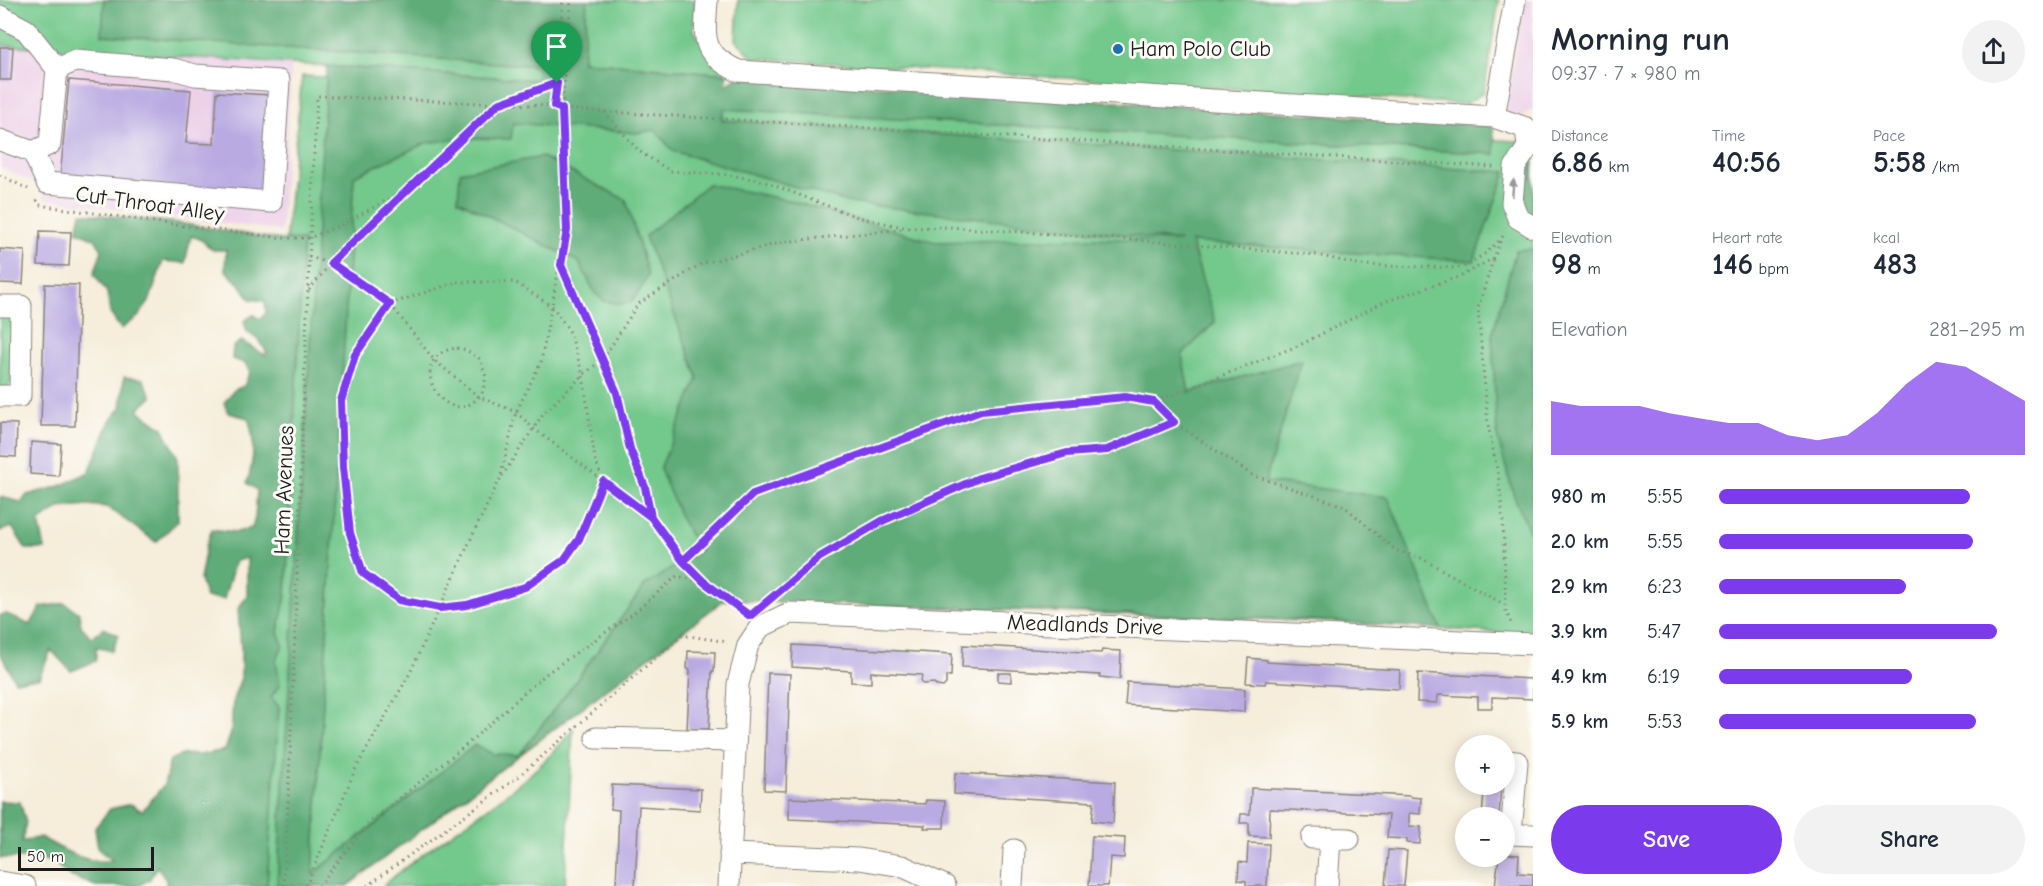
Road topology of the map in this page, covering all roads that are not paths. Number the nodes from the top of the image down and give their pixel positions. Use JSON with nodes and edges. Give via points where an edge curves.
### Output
{"nodes":[{"id":1,"x":707,"y":0,"type":"edge"},
{"id":2,"x":1515,"y":0,"type":"edge"},
{"id":3,"x":0,"y":16,"type":"edge"},
{"id":4,"x":57,"y":69,"type":"junction"},
{"id":5,"x":1494,"y":117,"type":"junction"},
{"id":6,"x":1530,"y":137,"type":"edge"},
{"id":7,"x":0,"y":140,"type":"edge"},
{"id":8,"x":33,"y":152,"type":"junction"},
{"id":9,"x":1526,"y":222,"type":"edge"},
{"id":10,"x":0,"y":306,"type":"edge"},
{"id":11,"x":0,"y":396,"type":"edge"},
{"id":12,"x":1531,"y":644,"type":"edge"},
{"id":13,"x":596,"y":738,"type":"dead end"},
{"id":14,"x":735,"y":741,"type":"junction"},
{"id":15,"x":1515,"y":762,"type":"edge"},
{"id":16,"x":1515,"y":786,"type":"edge"},
{"id":17,"x":1514,"y":795,"type":"edge"},
{"id":18,"x":1533,"y":835,"type":"edge"},
{"id":19,"x":1330,"y":838,"type":"dead end"},
{"id":20,"x":1014,"y":850,"type":"dead end"},
{"id":21,"x":730,"y":854,"type":"junction"},
{"id":22,"x":0,"y":882,"type":"edge"},
{"id":23,"x":25,"y":886,"type":"edge"},
{"id":24,"x":729,"y":886,"type":"edge"},
{"id":25,"x":945,"y":886,"type":"edge"},
{"id":26,"x":1012,"y":886,"type":"edge"},
{"id":27,"x":1327,"y":886,"type":"edge"}],
"edges":[{"from":1,"to":5,"type":"street","via":[[705,39],[712,54],[738,71]]},
{"from":2,"to":5,"type":"street"},
{"from":3,"to":4,"type":"street","via":[[26,30]]},
{"from":4,"to":8,"type":"street","via":[[50,144]]},
{"from":4,"to":8,"type":"street","via":[[75,61],[279,81],[271,202],[47,183]]},
{"from":5,"to":6,"type":"street"},
{"from":9,"to":6,"type":"street","one_way":true,"via":[[1512,203],[1515,167]]},
{"from":7,"to":8,"type":"street"},
{"from":10,"to":11,"type":"street","via":[[21,306],[20,396]]},
{"from":12,"to":14,"type":"street","name":"Meadlands Drive","via":[[790,613],[760,627],[748,645],[738,684]]},
{"from":13,"to":14,"type":"street"},
{"from":14,"to":21,"type":"street"},
{"from":15,"to":16,"type":"street"},
{"from":17,"to":18,"type":"street","via":[[1511,834]]},
{"from":19,"to":27,"type":"street"},
{"from":20,"to":26,"type":"street"},
{"from":21,"to":24,"type":"street"},
{"from":21,"to":25,"type":"street","via":[[859,859],[902,866]]},
{"from":22,"to":23,"type":"street"}]}
